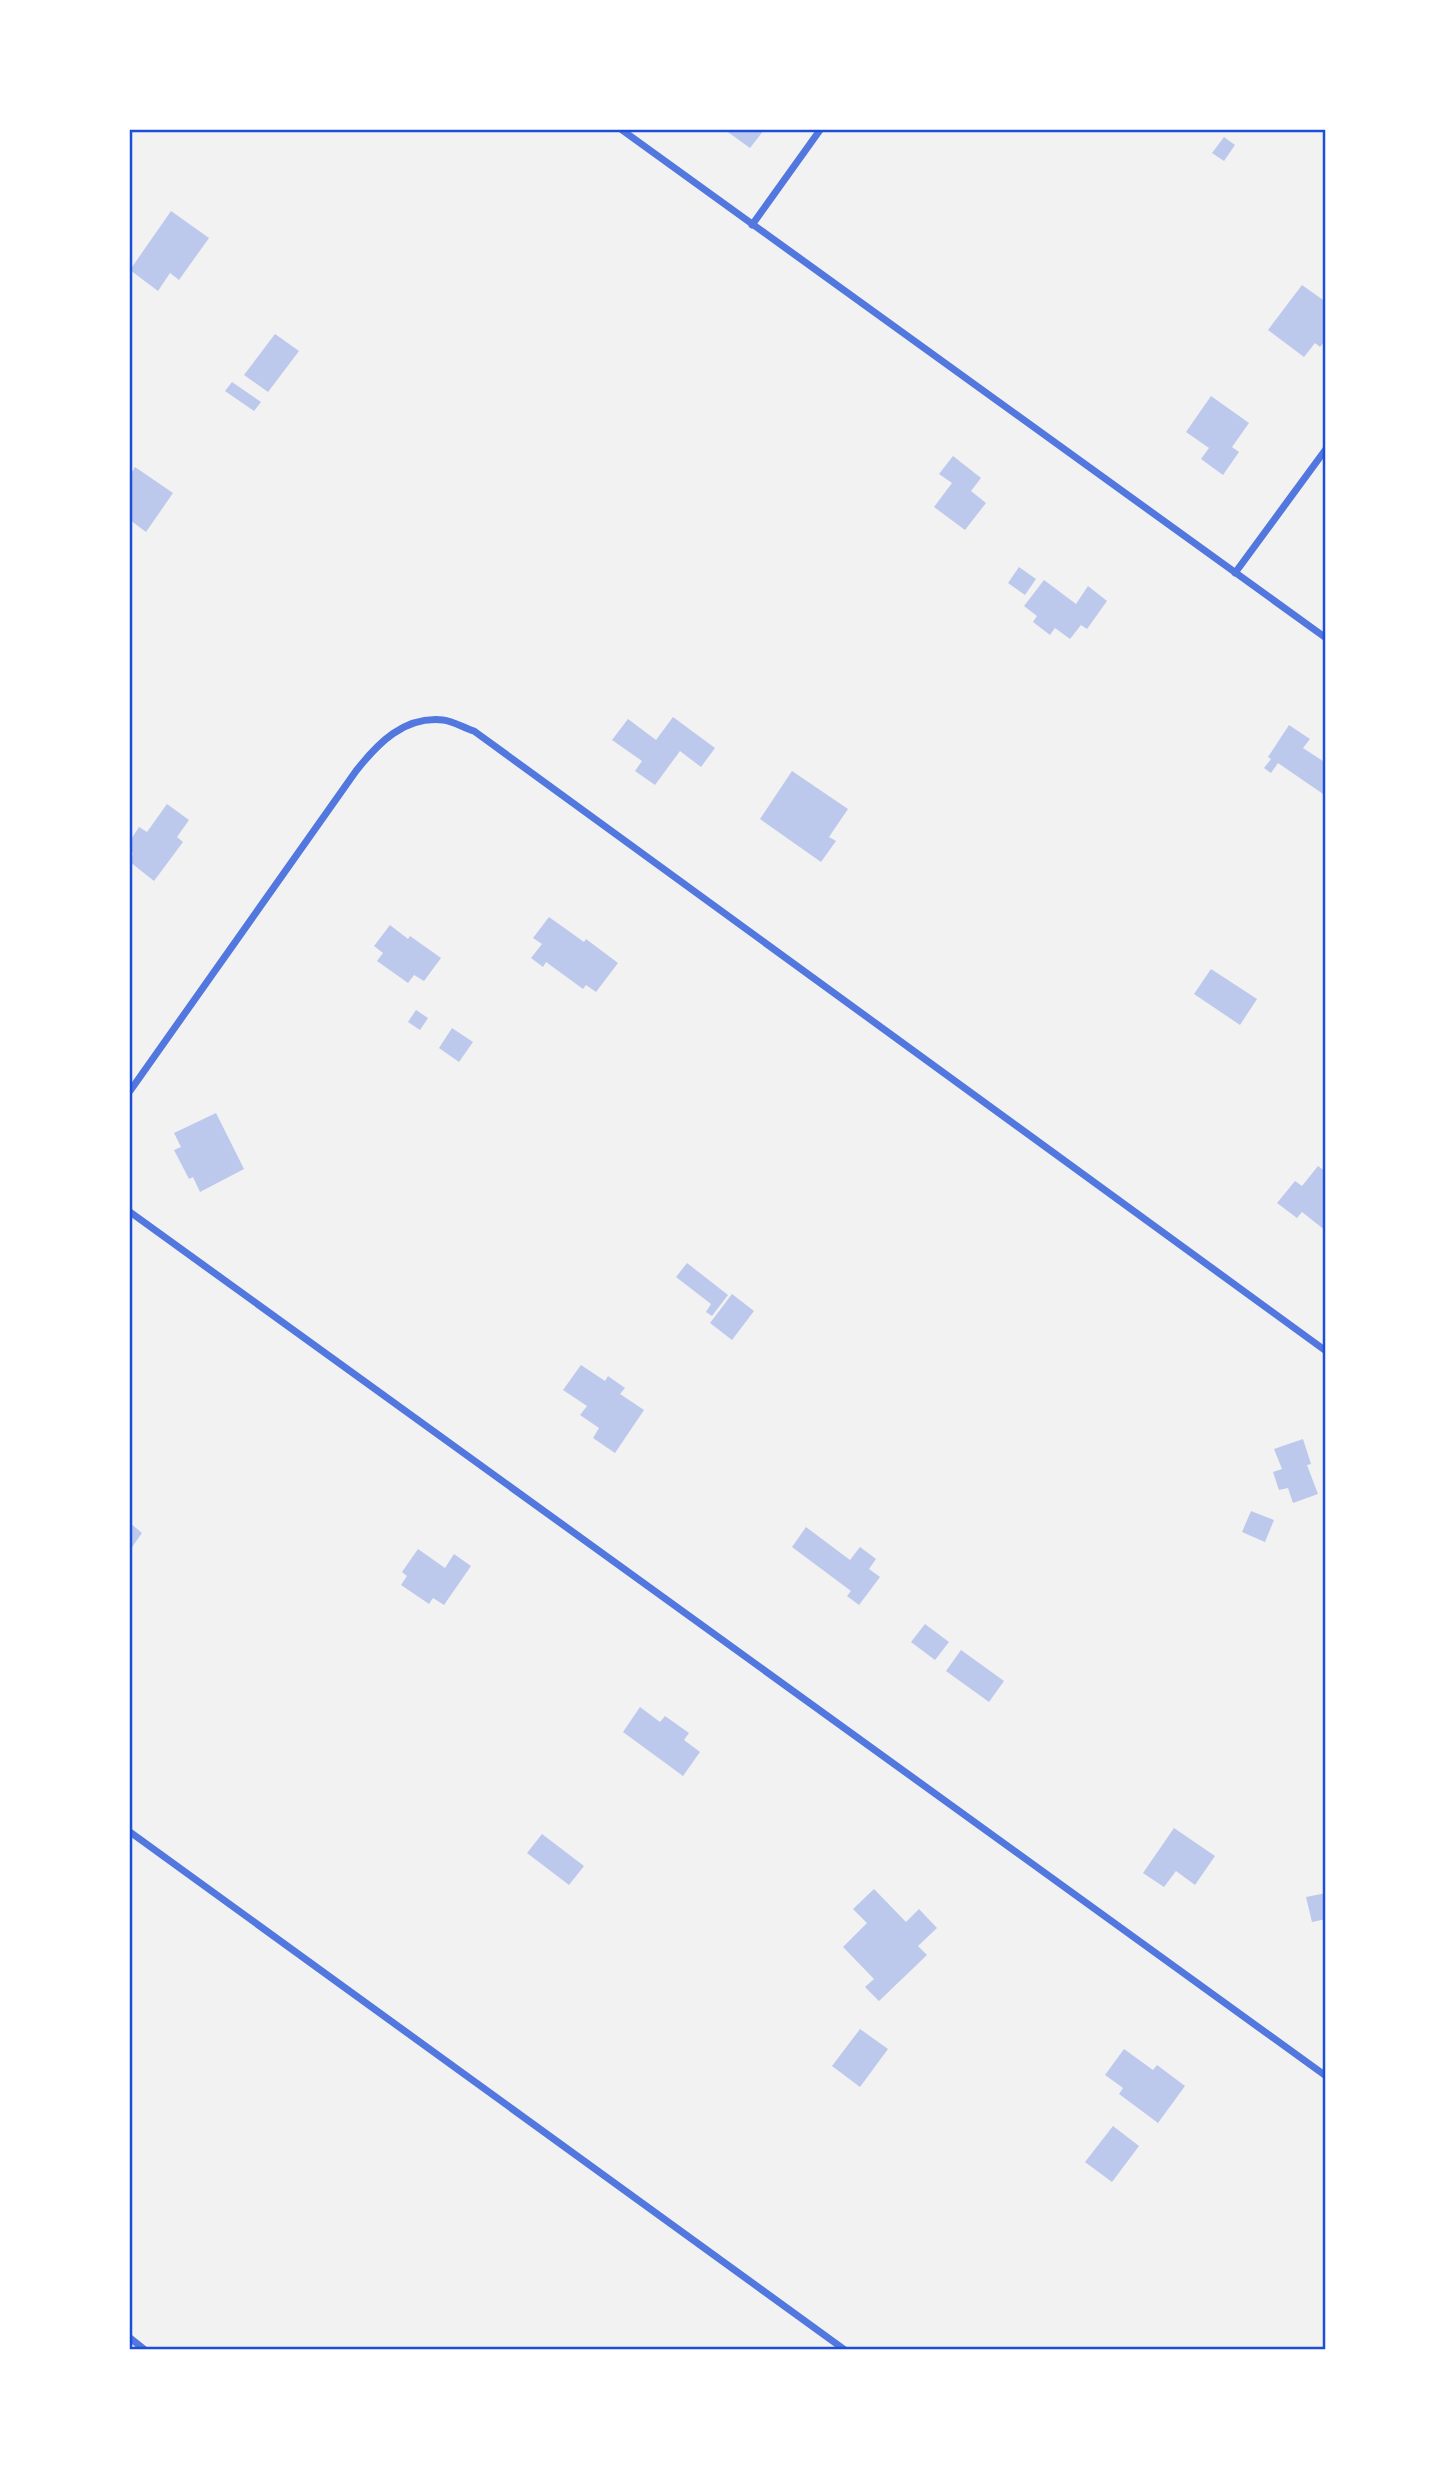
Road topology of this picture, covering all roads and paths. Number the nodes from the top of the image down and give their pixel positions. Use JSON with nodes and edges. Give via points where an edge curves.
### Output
{"nodes":[{"id":1,"x":622,"y":130,"type":"edge"},
{"id":2,"x":820,"y":130,"type":"edge"},
{"id":3,"x":752,"y":225,"type":"junction"},
{"id":4,"x":1325,"y":449,"type":"edge"},
{"id":5,"x":1236,"y":573,"type":"junction"},
{"id":6,"x":1325,"y":638,"type":"edge"},
{"id":7,"x":130,"y":1091,"type":"edge"},
{"id":8,"x":130,"y":1212,"type":"edge"},
{"id":9,"x":1325,"y":1351,"type":"edge"},
{"id":10,"x":130,"y":1832,"type":"edge"},
{"id":11,"x":1325,"y":2076,"type":"edge"},
{"id":12,"x":130,"y":2338,"type":"edge"},
{"id":13,"x":145,"y":2350,"type":"edge"},
{"id":14,"x":845,"y":2350,"type":"edge"}],
"edges":[{"from":1,"to":3,"type":"street"},
{"from":2,"to":3,"type":"street"},
{"from":3,"to":5,"type":"street"},
{"from":4,"to":5,"type":"street"},
{"from":5,"to":6,"type":"street"},
{"from":7,"to":9,"type":"street","via":[[376,746],[400,728],[444,720],[474,731]]},
{"from":8,"to":11,"type":"street"},
{"from":10,"to":14,"type":"street"},
{"from":12,"to":13,"type":"street"}]}
